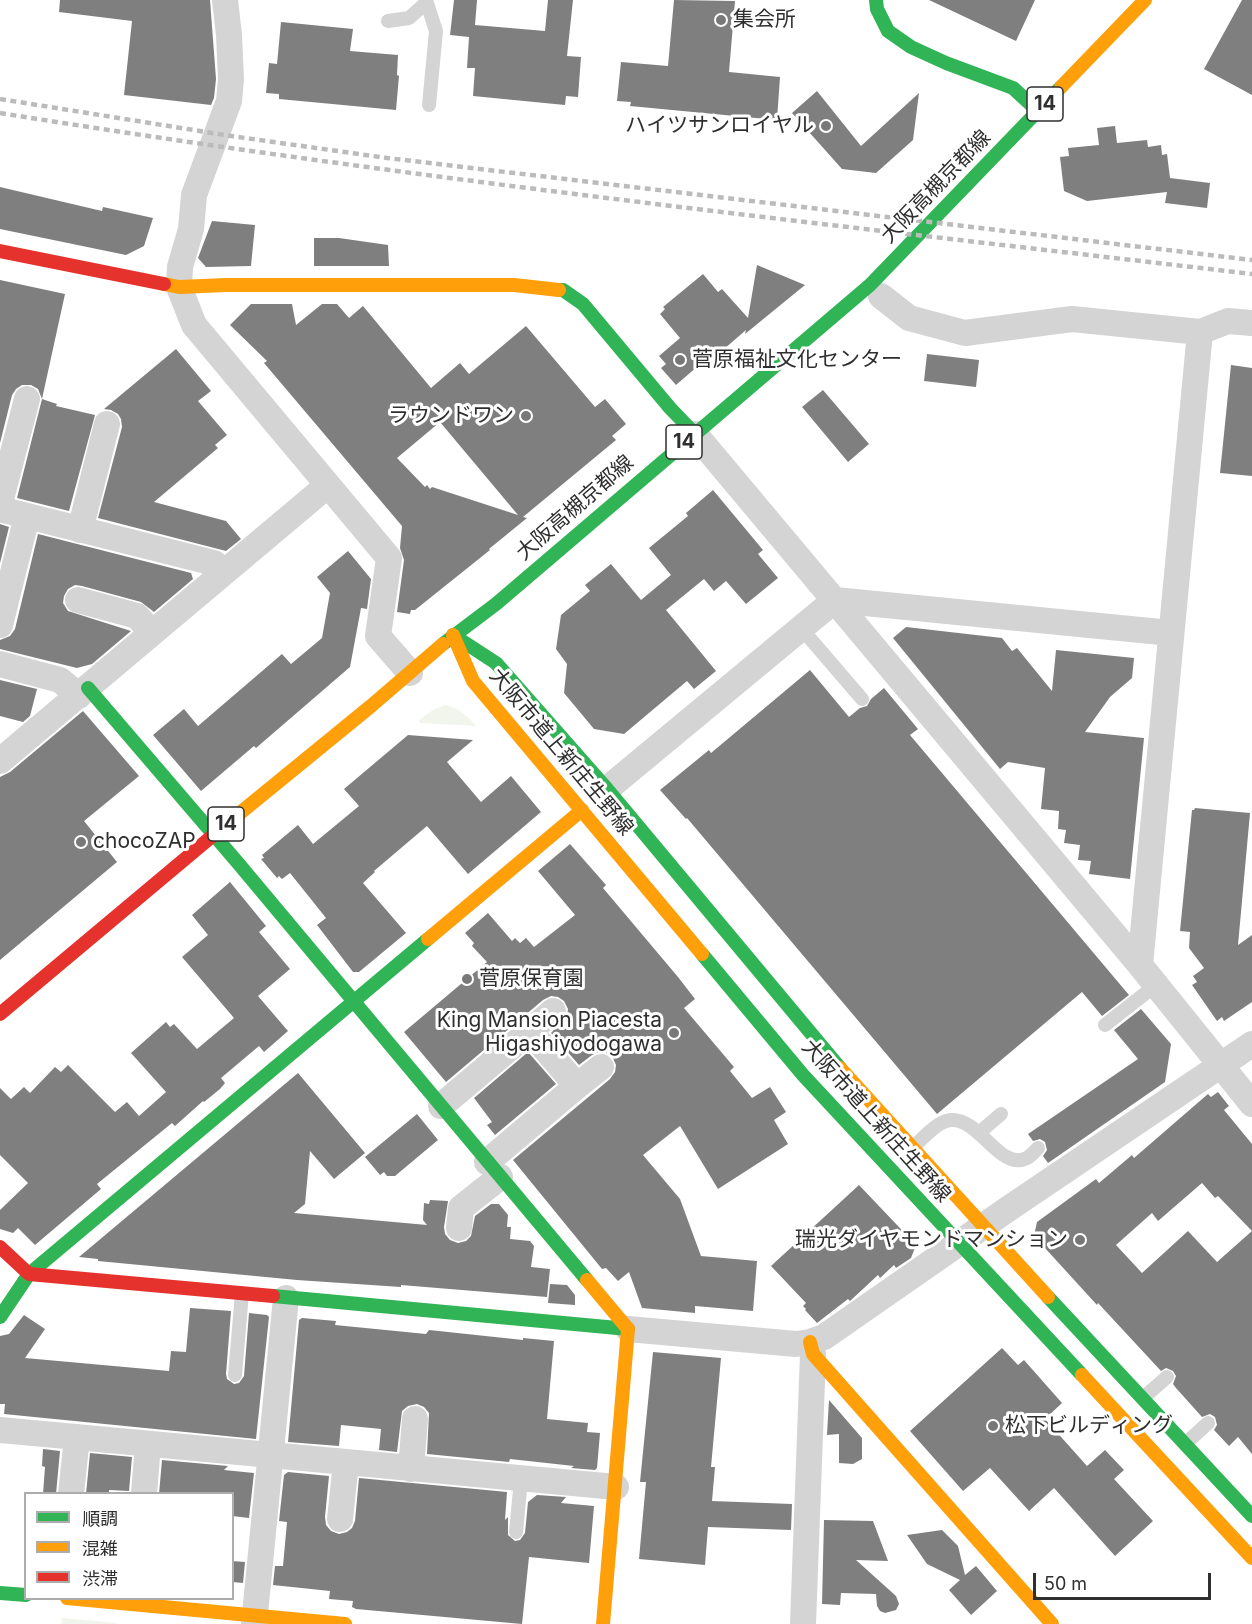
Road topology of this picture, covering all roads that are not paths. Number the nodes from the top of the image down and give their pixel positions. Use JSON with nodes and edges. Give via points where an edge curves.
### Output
{"nodes":[{"id":1,"x":225,"y":0,"type":"edge"},
{"id":2,"x":876,"y":0,"type":"edge"},
{"id":3,"x":1145,"y":0,"type":"edge"},
{"id":4,"x":426,"y":2,"type":"edge"},
{"id":5,"x":388,"y":21,"type":"dead end"},
{"id":6,"x":429,"y":105,"type":"dead end"},
{"id":7,"x":1038,"y":111,"type":"junction"},
{"id":8,"x":0,"y":251,"type":"edge"},
{"id":9,"x":179,"y":287,"type":"junction"},
{"id":10,"x":881,"y":296,"type":"dead end"},
{"id":11,"x":1252,"y":323,"type":"edge"},
{"id":12,"x":1200,"y":332,"type":"junction"},
{"id":13,"x":27,"y":399,"type":"dead end"},
{"id":14,"x":107,"y":424,"type":"dead end"},
{"id":15,"x":695,"y":434,"type":"junction"},
{"id":16,"x":328,"y":485,"type":"junction"},
{"id":17,"x":0,"y":504,"type":"edge"},
{"id":18,"x":0,"y":508,"type":"edge"},
{"id":19,"x":27,"y":516,"type":"junction"},
{"id":20,"x":80,"y":530,"type":"junction"},
{"id":21,"x":223,"y":572,"type":"junction"},
{"id":22,"x":78,"y":600,"type":"dead end"},
{"id":23,"x":835,"y":600,"type":"junction"},
{"id":24,"x":0,"y":625,"type":"edge"},
{"id":25,"x":801,"y":628,"type":"junction"},
{"id":26,"x":152,"y":633,"type":"junction"},
{"id":27,"x":1171,"y":633,"type":"junction"},
{"id":28,"x":453,"y":636,"type":"junction"},
{"id":29,"x":0,"y":664,"type":"edge"},
{"id":30,"x":410,"y":673,"type":"junction"},
{"id":31,"x":83,"y":692,"type":"junction"},
{"id":32,"x":862,"y":699,"type":"dead end"},
{"id":33,"x":0,"y":762,"type":"edge"},
{"id":34,"x":607,"y":789,"type":"junction"},
{"id":35,"x":582,"y":810,"type":"junction"},
{"id":36,"x":213,"y":834,"type":"junction"},
{"id":37,"x":1148,"y":975,"type":"junction"},
{"id":38,"x":353,"y":1001,"type":"junction"},
{"id":39,"x":554,"y":1011,"type":"dead end"},
{"id":40,"x":0,"y":1014,"type":"edge"},
{"id":41,"x":1105,"y":1025,"type":"dead end"},
{"id":42,"x":530,"y":1030,"type":"junction"},
{"id":43,"x":1252,"y":1044,"type":"edge"},
{"id":44,"x":1220,"y":1065,"type":"junction"},
{"id":45,"x":601,"y":1067,"type":"dead end"},
{"id":46,"x":578,"y":1086,"type":"junction"},
{"id":47,"x":1252,"y":1104,"type":"edge"},
{"id":48,"x":441,"y":1106,"type":"junction"},
{"id":49,"x":1001,"y":1114,"type":"dead end"},
{"id":50,"x":980,"y":1132,"type":"junction"},
{"id":51,"x":913,"y":1147,"type":"junction"},
{"id":52,"x":1038,"y":1148,"type":"dead end"},
{"id":53,"x":494,"y":1169,"type":"junction"},
{"id":54,"x":984,"y":1226,"type":"junction"},
{"id":55,"x":459,"y":1228,"type":"dead end"},
{"id":56,"x":960,"y":1244,"type":"junction"},
{"id":57,"x":0,"y":1247,"type":"edge"},
{"id":58,"x":29,"y":1274,"type":"junction"},
{"id":59,"x":242,"y":1293,"type":"junction"},
{"id":60,"x":286,"y":1298,"type":"junction"},
{"id":61,"x":0,"y":1317,"type":"edge"},
{"id":62,"x":628,"y":1329,"type":"junction"},
{"id":63,"x":812,"y":1348,"type":"junction"},
{"id":64,"x":235,"y":1375,"type":"dead end"},
{"id":65,"x":1167,"y":1377,"type":"dead end"},
{"id":66,"x":1143,"y":1398,"type":"junction"},
{"id":67,"x":415,"y":1419,"type":"dead end"},
{"id":68,"x":1208,"y":1423,"type":"dead end"},
{"id":69,"x":0,"y":1430,"type":"edge"},
{"id":70,"x":77,"y":1437,"type":"junction"},
{"id":71,"x":148,"y":1444,"type":"junction"},
{"id":72,"x":1185,"y":1444,"type":"junction"},
{"id":73,"x":271,"y":1455,"type":"junction"},
{"id":74,"x":346,"y":1462,"type":"junction"},
{"id":75,"x":411,"y":1469,"type":"junction"},
{"id":76,"x":521,"y":1479,"type":"junction"},
{"id":77,"x":616,"y":1487,"type":"junction"},
{"id":78,"x":71,"y":1492,"type":"edge"},
{"id":79,"x":144,"y":1492,"type":"edge"},
{"id":80,"x":1251,"y":1512,"type":"edge"},
{"id":81,"x":340,"y":1519,"type":"dead end"},
{"id":82,"x":1226,"y":1531,"type":"junction"},
{"id":83,"x":516,"y":1532,"type":"dead end"},
{"id":84,"x":1252,"y":1558,"type":"edge"},
{"id":85,"x":0,"y":1593,"type":"edge"},
{"id":86,"x":24,"y":1595,"type":"edge"},
{"id":87,"x":76,"y":1600,"type":"edge"},
{"id":88,"x":255,"y":1620,"type":"edge"},
{"id":89,"x":345,"y":1624,"type":"edge"},
{"id":90,"x":603,"y":1624,"type":"edge"},
{"id":91,"x":803,"y":1624,"type":"edge"},
{"id":92,"x":1052,"y":1624,"type":"edge"}],
"edges":[{"from":1,"to":9,"type":"street","via":[[230,101],[194,195]]},
{"from":2,"to":7,"type":"street","via":[[888,31],[896,37],[946,63],[1013,88]]},
{"from":3,"to":7,"type":"street","name":"大阪高槻京都線","number":"14"},
{"from":4,"to":5,"type":"lane","via":[[409,18]]},
{"from":4,"to":6,"type":"lane","via":[[436,31]]},
{"from":7,"to":15,"type":"street","name":"大阪高槻京都線","number":"14","via":[[870,285]]},
{"from":8,"to":9,"type":"street"},
{"from":9,"to":15,"type":"street","via":[[514,285],[563,290],[583,304]]},
{"from":9,"to":16,"type":"street","via":[[194,325]]},
{"from":10,"to":12,"type":"street","via":[[909,318],[965,333],[1072,319]]},
{"from":11,"to":12,"type":"street","via":[[1228,321]]},
{"from":12,"to":27,"type":"street"},
{"from":13,"to":17,"type":"street"},
{"from":14,"to":20,"type":"street"},
{"from":15,"to":23,"type":"street"},
{"from":15,"to":28,"type":"street","name":"大阪高槻京都線","number":"14"},
{"from":16,"to":21,"type":"street"},
{"from":16,"to":30,"type":"street","via":[[389,558],[378,636]]},
{"from":18,"to":19,"type":"street"},
{"from":19,"to":20,"type":"street"},
{"from":19,"to":24,"type":"street"},
{"from":20,"to":21,"type":"street","via":[[214,563]]},
{"from":21,"to":26,"type":"street"},
{"from":22,"to":26,"type":"street","via":[[137,616]]},
{"from":23,"to":25,"type":"street"},
{"from":23,"to":27,"type":"street"},
{"from":23,"to":37,"type":"street"},
{"from":25,"to":32,"type":"lane"},
{"from":25,"to":34,"type":"street"},
{"from":26,"to":31,"type":"street"},
{"from":27,"to":37,"type":"street"},
{"from":28,"to":30,"type":"street","name":"大阪高槻京都線","number":"14"},
{"from":28,"to":34,"type":"street","name":"大阪市道上新庄生野線","via":[[496,663]]},
{"from":28,"to":35,"type":"street","name":"大阪市道上新庄生野線","via":[[473,681]]},
{"from":29,"to":31,"type":"street","via":[[60,680]]},
{"from":30,"to":36,"type":"street","name":"大阪高槻京都線","number":"14"},
{"from":31,"to":33,"type":"street"},
{"from":31,"to":36,"type":"street"},
{"from":34,"to":51,"type":"street","name":"大阪市道上新庄生野線","via":[[829,1056]]},
{"from":35,"to":38,"type":"street"},
{"from":35,"to":56,"type":"street","name":"大阪市道上新庄生野線","via":[[803,1075]]},
{"from":36,"to":38,"type":"street"},
{"from":36,"to":40,"type":"street","name":"大阪高槻京都線","number":"14"},
{"from":37,"to":41,"type":"lane"},
{"from":37,"to":44,"type":"street"},
{"from":38,"to":48,"type":"street"},
{"from":38,"to":58,"type":"street"},
{"from":39,"to":42,"type":"street"},
{"from":42,"to":46,"type":"street"},
{"from":42,"to":48,"type":"street"},
{"from":43,"to":44,"type":"street"},
{"from":44,"to":47,"type":"street"},
{"from":44,"to":54,"type":"street"},
{"from":45,"to":46,"type":"street"},
{"from":46,"to":53,"type":"street"},
{"from":48,"to":53,"type":"street"},
{"from":49,"to":50,"type":"lane"},
{"from":50,"to":51,"type":"lane","via":[[952,1120],[943,1122]]},
{"from":50,"to":52,"type":"lane","via":[[992,1147],[1012,1159],[1028,1158]]},
{"from":51,"to":54,"type":"street","name":"大阪市道上新庄生野線"},
{"from":53,"to":55,"type":"street","via":[[461,1208]]},
{"from":53,"to":62,"type":"street"},
{"from":54,"to":56,"type":"street"},
{"from":54,"to":66,"type":"street","name":"大阪市道上新庄生野線"},
{"from":56,"to":63,"type":"street"},
{"from":56,"to":82,"type":"street","name":"大阪市道上新庄生野線"},
{"from":57,"to":58,"type":"street"},
{"from":58,"to":59,"type":"street"},
{"from":58,"to":61,"type":"street"},
{"from":59,"to":60,"type":"street"},
{"from":59,"to":64,"type":"lane"},
{"from":60,"to":62,"type":"street"},
{"from":60,"to":73,"type":"street"},
{"from":62,"to":63,"type":"street"},
{"from":62,"to":77,"type":"street"},
{"from":63,"to":91,"type":"street"},
{"from":63,"to":92,"type":"street"},
{"from":65,"to":66,"type":"lane"},
{"from":66,"to":72,"type":"street","name":"大阪市道上新庄生野線"},
{"from":67,"to":75,"type":"street"},
{"from":68,"to":72,"type":"lane"},
{"from":69,"to":70,"type":"street"},
{"from":70,"to":71,"type":"street"},
{"from":70,"to":78,"type":"street"},
{"from":71,"to":73,"type":"street"},
{"from":71,"to":79,"type":"street"},
{"from":72,"to":80,"type":"street","name":"大阪市道上新庄生野線"},
{"from":73,"to":74,"type":"street"},
{"from":73,"to":88,"type":"street"},
{"from":74,"to":75,"type":"street"},
{"from":74,"to":81,"type":"street"},
{"from":75,"to":76,"type":"street"},
{"from":76,"to":77,"type":"street"},
{"from":76,"to":83,"type":"lane"},
{"from":77,"to":90,"type":"street"},
{"from":80,"to":82,"type":"street"},
{"from":82,"to":84,"type":"street","name":"大阪市道上新庄生野線"},
{"from":85,"to":86,"type":"street"},
{"from":87,"to":88,"type":"street"},
{"from":88,"to":89,"type":"street"}]}
